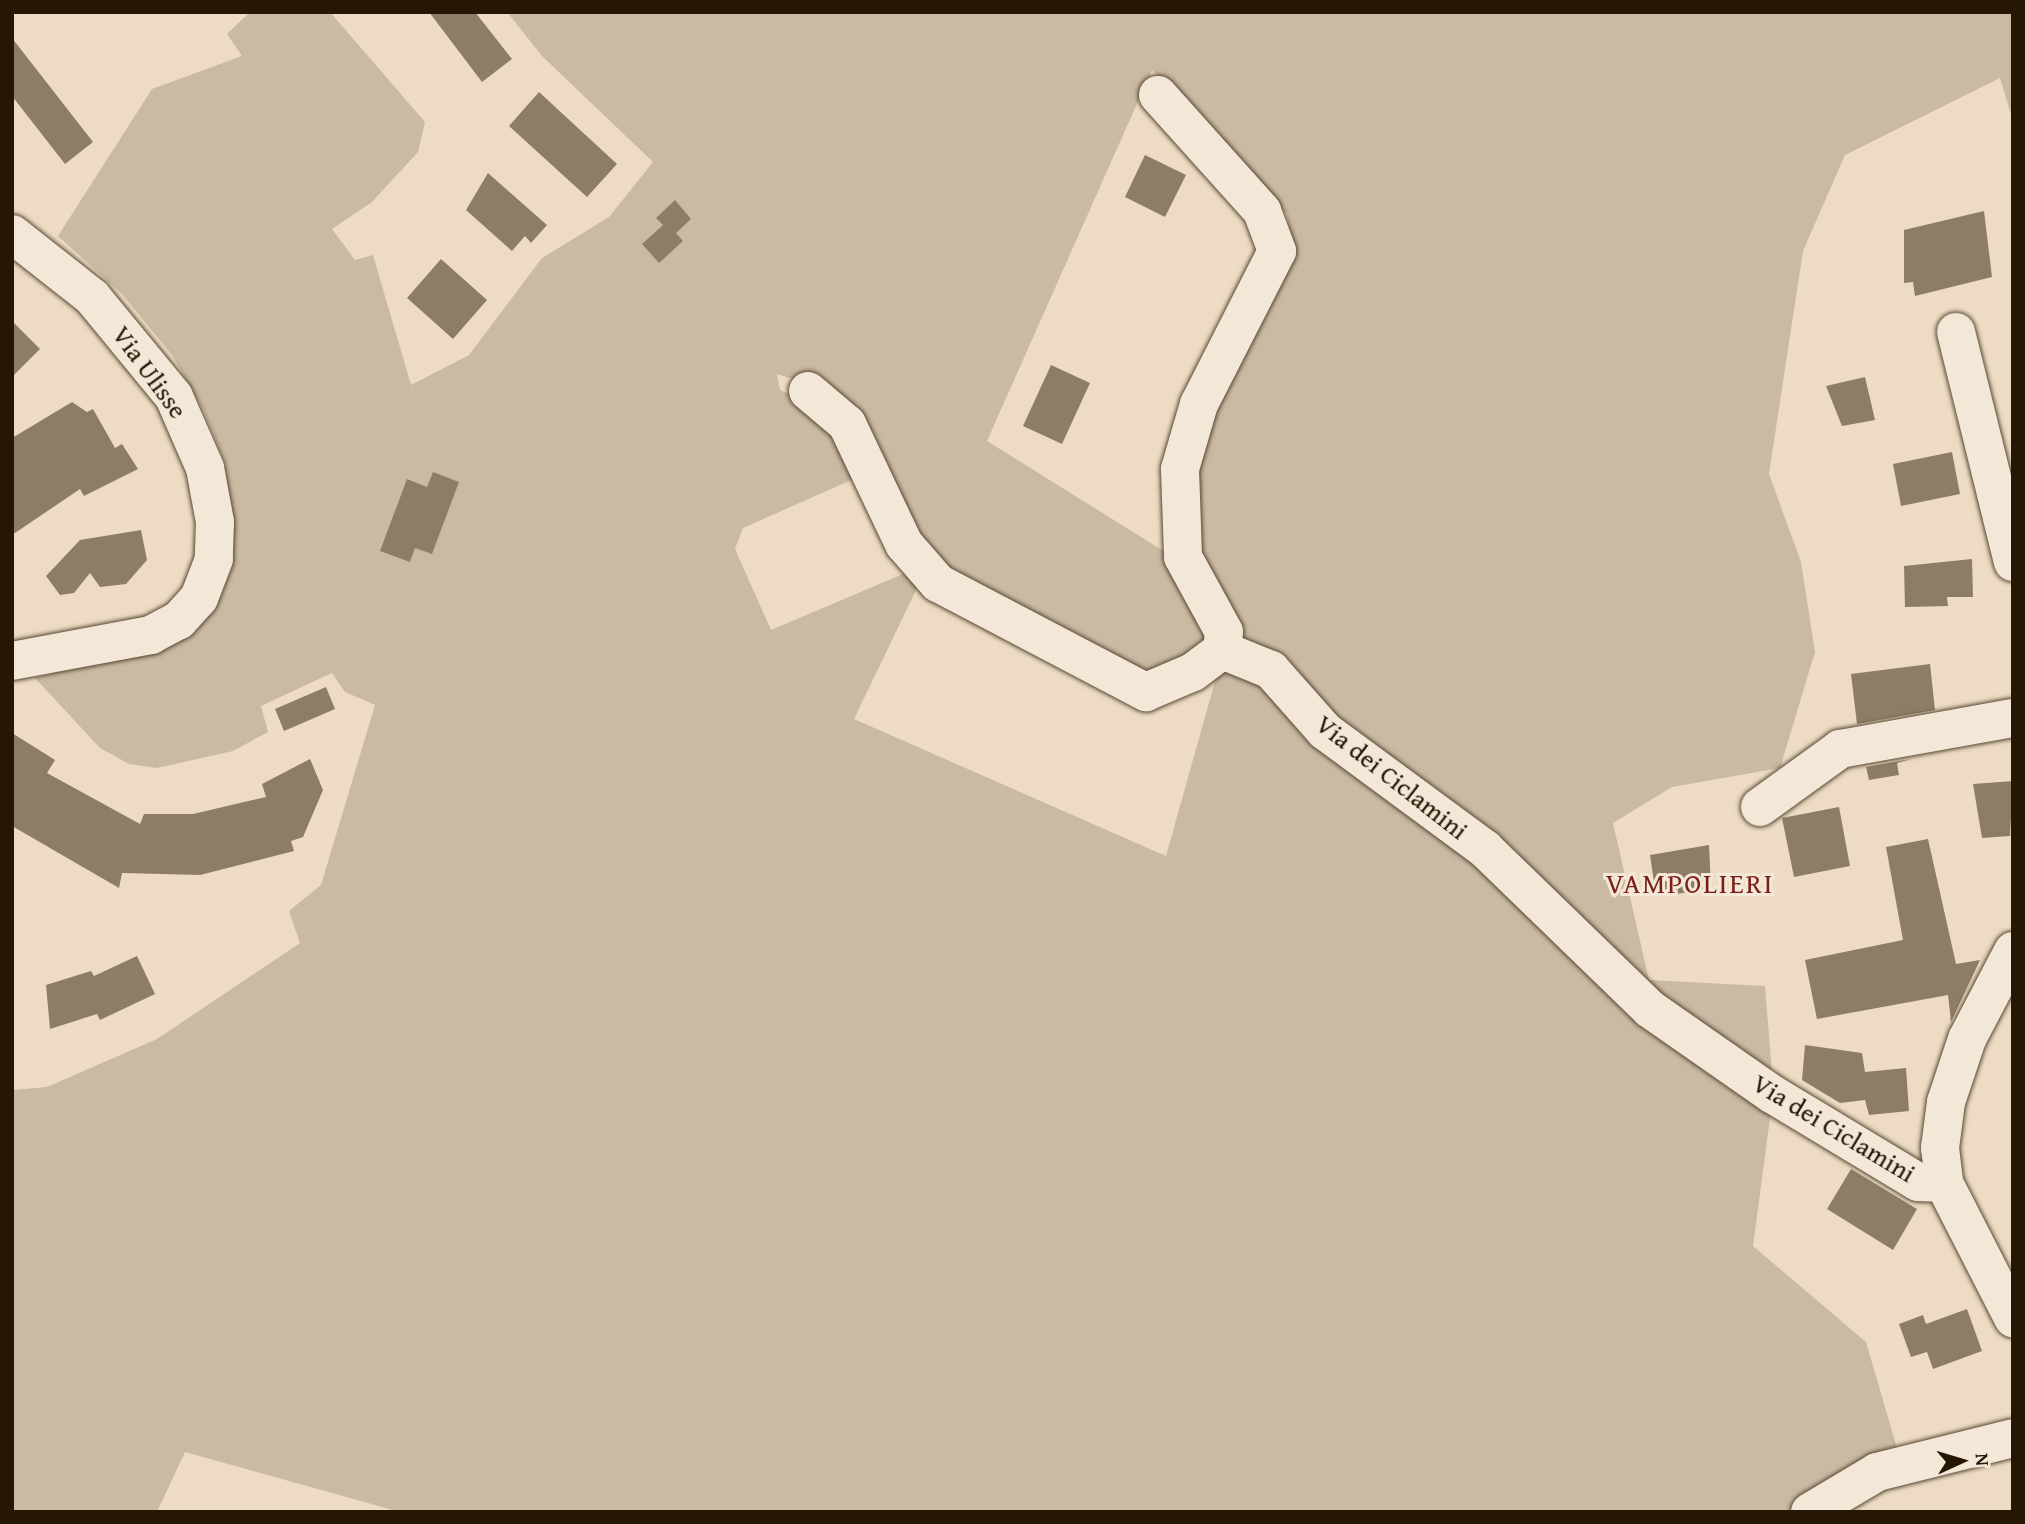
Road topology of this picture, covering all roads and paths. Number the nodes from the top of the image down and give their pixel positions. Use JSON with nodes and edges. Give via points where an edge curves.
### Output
{"nodes":[{"id":1,"x":1158,"y":95,"type":"dead end"},
{"id":2,"x":12,"y":234,"type":"edge"},
{"id":3,"x":1956,"y":332,"type":"dead end"},
{"id":4,"x":808,"y":391,"type":"dead end"},
{"id":5,"x":2013,"y":562,"type":"edge"},
{"id":6,"x":1222,"y":650,"type":"junction"},
{"id":7,"x":12,"y":661,"type":"edge"},
{"id":8,"x":2013,"y":718,"type":"edge"},
{"id":9,"x":1760,"y":807,"type":"dead end"},
{"id":10,"x":2013,"y":951,"type":"edge"},
{"id":11,"x":1944,"y":1183,"type":"junction"},
{"id":12,"x":2013,"y":1318,"type":"edge"},
{"id":13,"x":2013,"y":1438,"type":"edge"},
{"id":14,"x":1811,"y":1512,"type":"edge"}],
"edges":[{"from":1,"to":6,"type":"street","via":[[1262,211],[1277,251],[1199,404],[1180,469],[1183,557],[1224,632]]},
{"from":2,"to":7,"type":"street","name":"Via Ulisse","via":[[92,297],[174,397],[205,468],[215,522],[214,559],[199,598],[179,620],[151,635]]},
{"from":3,"to":5,"type":"street"},
{"from":4,"to":6,"type":"street","via":[[847,424],[904,544],[939,583],[1146,692],[1193,673]]},
{"from":6,"to":11,"type":"street","name":"Via dei Ciclamini","via":[[1271,670],[1325,731],[1485,849],[1650,1009],[1772,1094],[1918,1182]]},
{"from":8,"to":9,"type":"street","via":[[1840,749]]},
{"from":10,"to":11,"type":"street","via":[[1967,1040],[1946,1102]]},
{"from":11,"to":12,"type":"street"},
{"from":13,"to":14,"type":"street","via":[[1877,1472]]}]}
